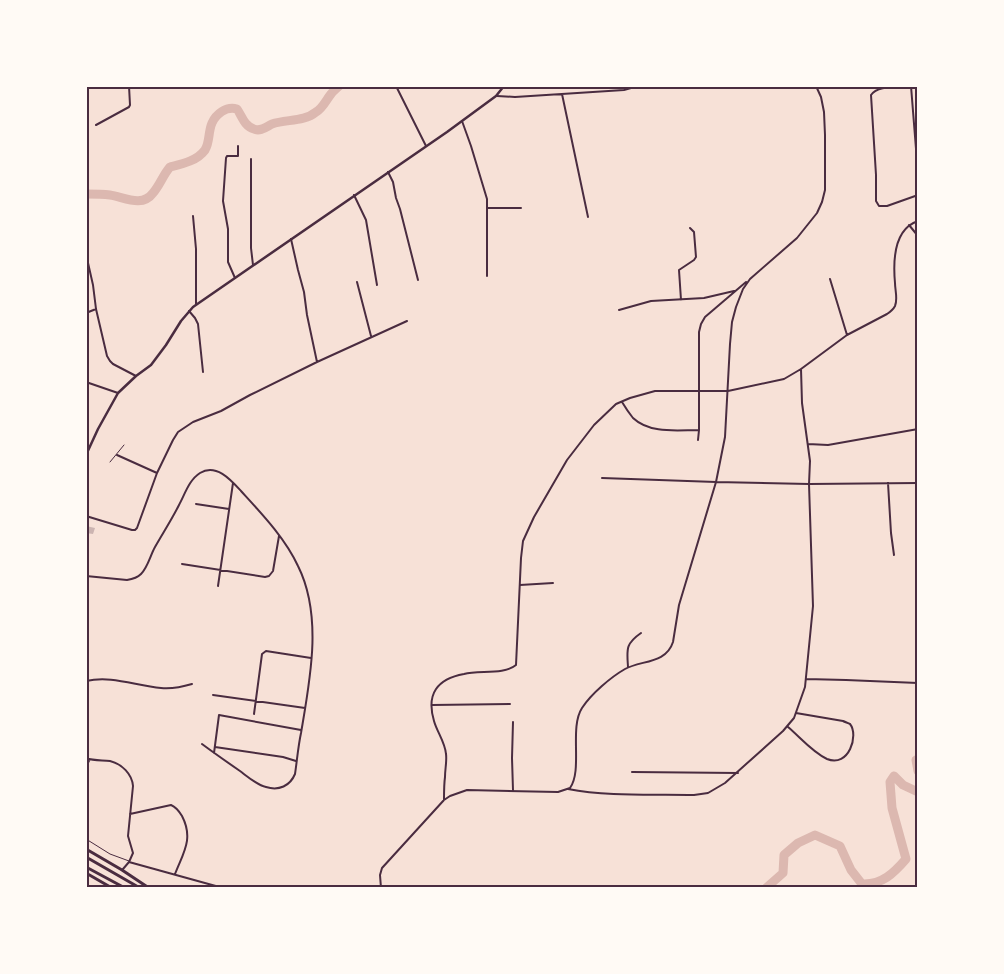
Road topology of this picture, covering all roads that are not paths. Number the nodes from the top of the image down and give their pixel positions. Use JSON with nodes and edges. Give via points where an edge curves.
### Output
{"nodes":[{"id":1,"x":129,"y":86,"type":"edge"},
{"id":2,"x":396,"y":86,"type":"edge"},
{"id":3,"x":504,"y":86,"type":"edge"},
{"id":4,"x":638,"y":86,"type":"edge"},
{"id":5,"x":816,"y":86,"type":"edge"},
{"id":6,"x":904,"y":86,"type":"edge"},
{"id":7,"x":911,"y":86,"type":"edge"},
{"id":8,"x":562,"y":94,"type":"junction"},
{"id":9,"x":496,"y":96,"type":"junction"},
{"id":10,"x":462,"y":121,"type":"junction"},
{"id":11,"x":96,"y":125,"type":"dead end"},
{"id":12,"x":238,"y":146,"type":"dead end"},
{"id":13,"x":426,"y":146,"type":"junction"},
{"id":14,"x":251,"y":159,"type":"dead end"},
{"id":15,"x":388,"y":172,"type":"junction"},
{"id":16,"x":918,"y":174,"type":"edge"},
{"id":17,"x":354,"y":195,"type":"junction"},
{"id":18,"x":918,"y":195,"type":"edge"},
{"id":19,"x":488,"y":208,"type":"junction"},
{"id":20,"x":521,"y":208,"type":"dead end"},
{"id":21,"x":193,"y":216,"type":"dead end"},
{"id":22,"x":588,"y":217,"type":"dead end"},
{"id":23,"x":918,"y":221,"type":"edge"},
{"id":24,"x":909,"y":225,"type":"junction"},
{"id":25,"x":690,"y":228,"type":"dead end"},
{"id":26,"x":918,"y":236,"type":"edge"},
{"id":27,"x":291,"y":238,"type":"junction"},
{"id":28,"x":86,"y":254,"type":"edge"},
{"id":29,"x":253,"y":265,"type":"junction"},
{"id":30,"x":87,"y":267,"type":"edge"},
{"id":31,"x":487,"y":276,"type":"dead end"},
{"id":32,"x":235,"y":278,"type":"junction"},
{"id":33,"x":750,"y":278,"type":"junction"},
{"id":34,"x":830,"y":279,"type":"dead end"},
{"id":35,"x":418,"y":280,"type":"dead end"},
{"id":36,"x":357,"y":282,"type":"dead end"},
{"id":37,"x":377,"y":285,"type":"dead end"},
{"id":38,"x":736,"y":290,"type":"junction"},
{"id":39,"x":680,"y":300,"type":"junction"},
{"id":40,"x":196,"y":304,"type":"junction"},
{"id":41,"x":96,"y":309,"type":"junction"},
{"id":42,"x":619,"y":310,"type":"dead end"},
{"id":43,"x":189,"y":311,"type":"junction"},
{"id":44,"x":86,"y":312,"type":"edge"},
{"id":45,"x":407,"y":321,"type":"dead end"},
{"id":46,"x":847,"y":335,"type":"junction"},
{"id":47,"x":371,"y":336,"type":"junction"},
{"id":48,"x":317,"y":362,"type":"junction"},
{"id":49,"x":801,"y":369,"type":"junction"},
{"id":50,"x":203,"y":372,"type":"dead end"},
{"id":51,"x":136,"y":376,"type":"junction"},
{"id":52,"x":86,"y":382,"type":"edge"},
{"id":53,"x":699,"y":391,"type":"junction"},
{"id":54,"x":728,"y":391,"type":"junction"},
{"id":55,"x":118,"y":393,"type":"junction"},
{"id":56,"x":622,"y":402,"type":"junction"},
{"id":57,"x":918,"y":428,"type":"edge"},
{"id":58,"x":699,"y":430,"type":"junction"},
{"id":59,"x":698,"y":440,"type":"dead end"},
{"id":60,"x":808,"y":444,"type":"junction"},
{"id":61,"x":124,"y":445,"type":"dead end"},
{"id":62,"x":86,"y":455,"type":"edge"},
{"id":63,"x":117,"y":455,"type":"junction"},
{"id":64,"x":110,"y":462,"type":"dead end"},
{"id":65,"x":157,"y":473,"type":"junction"},
{"id":66,"x":602,"y":478,"type":"dead end"},
{"id":67,"x":716,"y":482,"type":"junction"},
{"id":68,"x":233,"y":483,"type":"junction"},
{"id":69,"x":888,"y":483,"type":"junction"},
{"id":70,"x":918,"y":483,"type":"edge"},
{"id":71,"x":809,"y":484,"type":"junction"},
{"id":72,"x":196,"y":504,"type":"dead end"},
{"id":73,"x":229,"y":509,"type":"junction"},
{"id":74,"x":86,"y":516,"type":"edge"},
{"id":75,"x":279,"y":536,"type":"junction"},
{"id":76,"x":894,"y":555,"type":"dead end"},
{"id":77,"x":182,"y":564,"type":"dead end"},
{"id":78,"x":220,"y":570,"type":"junction"},
{"id":79,"x":86,"y":576,"type":"edge"},
{"id":80,"x":553,"y":583,"type":"dead end"},
{"id":81,"x":520,"y":585,"type":"junction"},
{"id":82,"x":218,"y":586,"type":"dead end"},
{"id":83,"x":641,"y":633,"type":"dead end"},
{"id":84,"x":311,"y":658,"type":"junction"},
{"id":85,"x":628,"y":667,"type":"junction"},
{"id":86,"x":806,"y":680,"type":"junction"},
{"id":87,"x":86,"y":681,"type":"edge"},
{"id":88,"x":918,"y":683,"type":"edge"},
{"id":89,"x":192,"y":684,"type":"dead end"},
{"id":90,"x":213,"y":695,"type":"dead end"},
{"id":91,"x":256,"y":701,"type":"junction"},
{"id":92,"x":510,"y":704,"type":"dead end"},
{"id":93,"x":432,"y":705,"type":"junction"},
{"id":94,"x":305,"y":708,"type":"junction"},
{"id":95,"x":796,"y":713,"type":"junction"},
{"id":96,"x":254,"y":714,"type":"dead end"},
{"id":97,"x":513,"y":722,"type":"dead end"},
{"id":98,"x":787,"y":726,"type":"junction"},
{"id":99,"x":301,"y":730,"type":"junction"},
{"id":100,"x":202,"y":744,"type":"dead end"},
{"id":101,"x":214,"y":747,"type":"junction"},
{"id":102,"x":214,"y":753,"type":"junction"},
{"id":103,"x":86,"y":758,"type":"edge"},
{"id":104,"x":90,"y":760,"type":"junction"},
{"id":105,"x":296,"y":761,"type":"junction"},
{"id":106,"x":86,"y":768,"type":"edge"},
{"id":107,"x":632,"y":772,"type":"dead end"},
{"id":108,"x":738,"y":773,"type":"junction"},
{"id":109,"x":568,"y":789,"type":"junction"},
{"id":110,"x":513,"y":791,"type":"junction"},
{"id":111,"x":444,"y":800,"type":"junction"},
{"id":112,"x":130,"y":814,"type":"junction"},
{"id":113,"x":86,"y":839,"type":"edge"},
{"id":114,"x":86,"y":849,"type":"edge"},
{"id":115,"x":86,"y":857,"type":"edge"},
{"id":116,"x":129,"y":862,"type":"junction"},
{"id":117,"x":86,"y":867,"type":"edge"},
{"id":118,"x":122,"y":870,"type":"junction"},
{"id":119,"x":86,"y":873,"type":"edge"},
{"id":120,"x":175,"y":874,"type":"junction"},
{"id":121,"x":112,"y":888,"type":"edge"},
{"id":122,"x":125,"y":888,"type":"edge"},
{"id":123,"x":140,"y":888,"type":"edge"},
{"id":124,"x":148,"y":888,"type":"edge"},
{"id":125,"x":223,"y":888,"type":"edge"},
{"id":126,"x":381,"y":888,"type":"edge"}],
"edges":[{"from":1,"to":11,"type":"street","via":[[129,107]]},
{"from":2,"to":13,"type":"street"},
{"from":3,"to":9,"type":"street"},
{"from":4,"to":8,"type":"street"},
{"from":5,"to":33,"type":"street","via":[[824,112],[826,183],[822,202],[814,218],[797,238]]},
{"from":6,"to":18,"type":"street","via":[[879,89],[871,95],[876,202],[885,206]]},
{"from":7,"to":16,"type":"street"},
{"from":8,"to":9,"type":"street"},
{"from":8,"to":22,"type":"street"},
{"from":9,"to":10,"type":"street"},
{"from":10,"to":13,"type":"street"},
{"from":10,"to":19,"type":"street"},
{"from":12,"to":32,"type":"street","via":[[238,156],[226,158],[224,181],[228,262]]},
{"from":13,"to":15,"type":"street"},
{"from":14,"to":29,"type":"street"},
{"from":15,"to":17,"type":"street"},
{"from":15,"to":35,"type":"street"},
{"from":17,"to":27,"type":"street"},
{"from":17,"to":37,"type":"street","via":[[366,220]]},
{"from":19,"to":20,"type":"street"},
{"from":19,"to":31,"type":"street"},
{"from":21,"to":40,"type":"street"},
{"from":23,"to":24,"type":"street"},
{"from":24,"to":26,"type":"street"},
{"from":24,"to":46,"type":"street","via":[[900,237],[896,251],[895,307]]},
{"from":25,"to":39,"type":"street","via":[[694,232],[696,257],[679,270]]},
{"from":27,"to":29,"type":"street"},
{"from":27,"to":48,"type":"street"},
{"from":28,"to":30,"type":"street"},
{"from":29,"to":32,"type":"street"},
{"from":30,"to":41,"type":"street"},
{"from":32,"to":40,"type":"street"},
{"from":33,"to":38,"type":"street"},
{"from":33,"to":54,"type":"street","via":[[740,295],[732,322]]},
{"from":34,"to":46,"type":"street"},
{"from":36,"to":47,"type":"street"},
{"from":38,"to":39,"type":"street"},
{"from":38,"to":53,"type":"street","via":[[700,324]]},
{"from":39,"to":42,"type":"street","via":[[651,302]]},
{"from":40,"to":43,"type":"street"},
{"from":41,"to":44,"type":"street"},
{"from":41,"to":51,"type":"street","via":[[109,359]]},
{"from":43,"to":50,"type":"street","via":[[198,324]]},
{"from":43,"to":51,"type":"street","via":[[151,365]]},
{"from":45,"to":47,"type":"street"},
{"from":46,"to":49,"type":"street"},
{"from":47,"to":48,"type":"street"},
{"from":48,"to":65,"type":"street","via":[[182,429]]},
{"from":49,"to":54,"type":"street","via":[[784,379]]},
{"from":49,"to":60,"type":"street"},
{"from":51,"to":55,"type":"street"},
{"from":52,"to":55,"type":"street"},
{"from":53,"to":54,"type":"street"},
{"from":53,"to":56,"type":"street","via":[[655,391]]},
{"from":53,"to":58,"type":"street"},
{"from":54,"to":67,"type":"street","via":[[725,444]]},
{"from":55,"to":62,"type":"street"},
{"from":56,"to":58,"type":"street","via":[[638,422],[649,427]]},
{"from":56,"to":81,"type":"street","via":[[594,425],[567,460],[534,517],[523,541]]},
{"from":57,"to":60,"type":"street","via":[[828,445]]},
{"from":58,"to":59,"type":"street"},
{"from":60,"to":71,"type":"street"},
{"from":61,"to":63,"type":"lane"},
{"from":63,"to":64,"type":"lane"},
{"from":63,"to":65,"type":"street"},
{"from":65,"to":74,"type":"street","via":[[135,530]]},
{"from":66,"to":67,"type":"street"},
{"from":67,"to":71,"type":"street"},
{"from":67,"to":85,"type":"street","via":[[682,594],[672,646],[661,657]]},
{"from":68,"to":73,"type":"street"},
{"from":68,"to":75,"type":"street"},
{"from":68,"to":79,"type":"street","via":[[212,470],[196,476],[139,576],[127,580]]},
{"from":69,"to":70,"type":"street"},
{"from":69,"to":71,"type":"street"},
{"from":69,"to":76,"type":"street"},
{"from":71,"to":86,"type":"street","via":[[813,606]]},
{"from":72,"to":73,"type":"street"},
{"from":73,"to":78,"type":"street"},
{"from":75,"to":78,"type":"street","via":[[270,576]]},
{"from":75,"to":84,"type":"street","via":[[299,568],[310,601]]},
{"from":77,"to":78,"type":"street"},
{"from":78,"to":82,"type":"street"},
{"from":80,"to":81,"type":"street"},
{"from":81,"to":93,"type":"street","via":[[516,665],[510,669],[447,679],[435,688]]},
{"from":83,"to":85,"type":"street","via":[[628,646]]},
{"from":84,"to":91,"type":"street","via":[[264,652]]},
{"from":84,"to":94,"type":"street"},
{"from":85,"to":109,"type":"street","via":[[603,686],[581,710],[575,778]]},
{"from":86,"to":88,"type":"street"},
{"from":86,"to":95,"type":"street"},
{"from":87,"to":89,"type":"street","via":[[108,679],[160,688]]},
{"from":90,"to":91,"type":"street"},
{"from":91,"to":94,"type":"street"},
{"from":91,"to":96,"type":"street"},
{"from":92,"to":93,"type":"street"},
{"from":93,"to":111,"type":"street","via":[[446,752]]},
{"from":94,"to":99,"type":"street"},
{"from":95,"to":98,"type":"street"},
{"from":95,"to":98,"type":"street","via":[[850,724],[853,738],[847,755],[841,760],[828,759],[816,753]]},
{"from":97,"to":110,"type":"street"},
{"from":98,"to":108,"type":"street"},
{"from":99,"to":101,"type":"street","via":[[219,715]]},
{"from":99,"to":105,"type":"street"},
{"from":100,"to":102,"type":"street"},
{"from":101,"to":102,"type":"street"},
{"from":101,"to":105,"type":"street"},
{"from":102,"to":105,"type":"street","via":[[267,788],[289,784],[295,774]]},
{"from":103,"to":104,"type":"street"},
{"from":104,"to":106,"type":"lane"},
{"from":104,"to":112,"type":"street","via":[[112,762],[128,773],[133,782]]},
{"from":107,"to":108,"type":"street"},
{"from":108,"to":109,"type":"street","via":[[719,787],[699,795],[607,794]]},
{"from":109,"to":110,"type":"street","via":[[558,792]]},
{"from":110,"to":111,"type":"street","via":[[468,790]]},
{"from":111,"to":126,"type":"street","via":[[382,868]]},
{"from":112,"to":116,"type":"street","via":[[128,836],[133,853]]},
{"from":112,"to":120,"type":"street","via":[[170,805],[178,809],[188,837]]},
{"from":113,"to":116,"type":"lane"},
{"from":114,"to":118,"type":"highway"},
{"from":115,"to":123,"type":"highway"},
{"from":116,"to":118,"type":"street"},
{"from":116,"to":120,"type":"street"},
{"from":117,"to":122,"type":"highway"},
{"from":118,"to":124,"type":"highway"},
{"from":119,"to":121,"type":"highway"},
{"from":120,"to":125,"type":"street"}]}
